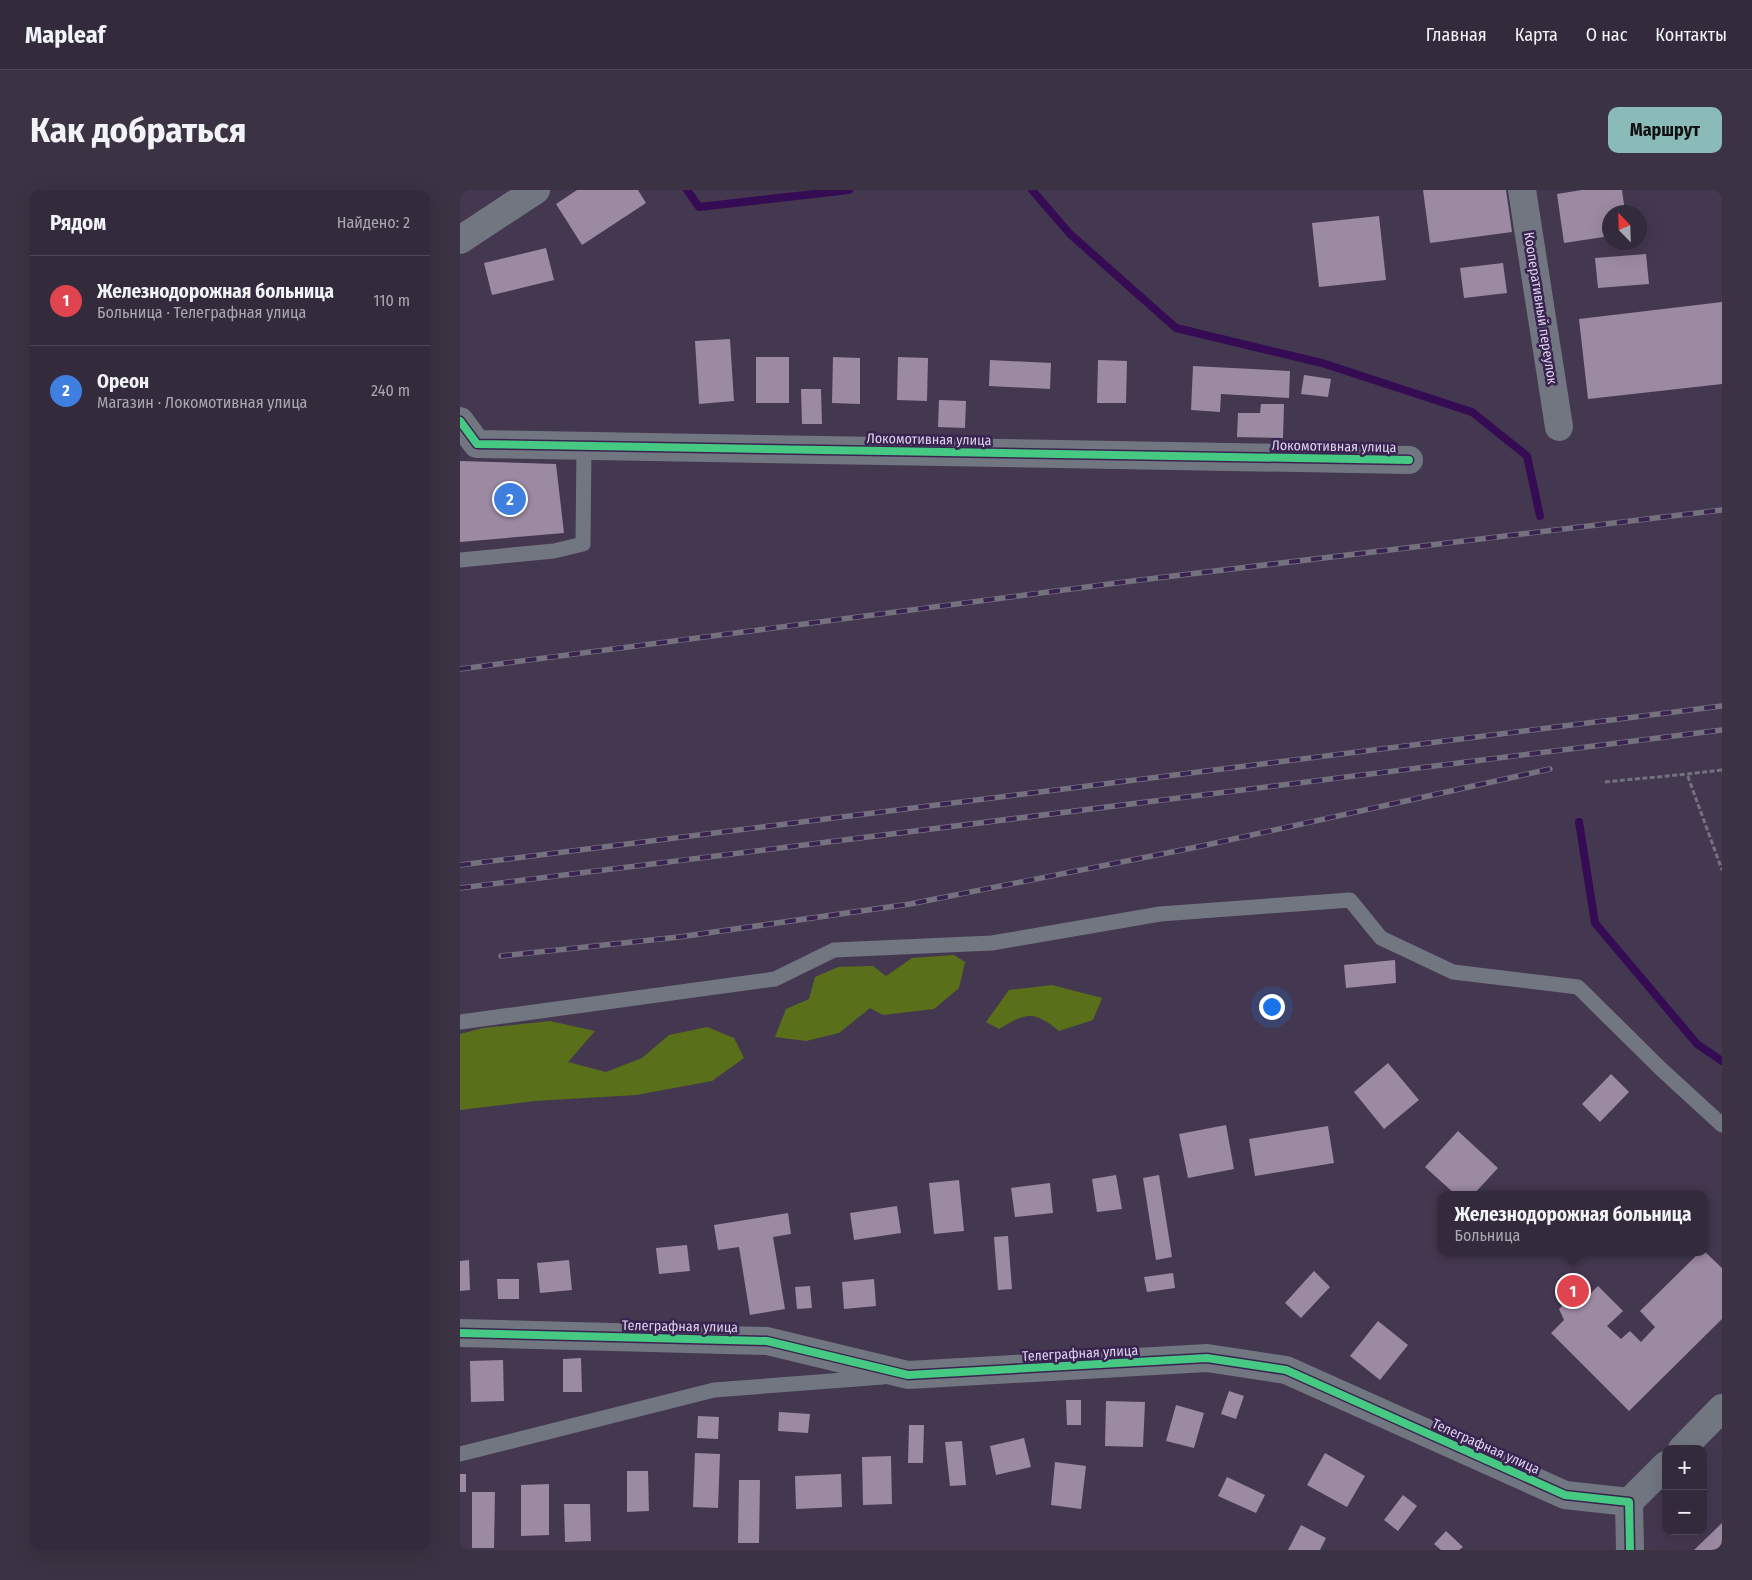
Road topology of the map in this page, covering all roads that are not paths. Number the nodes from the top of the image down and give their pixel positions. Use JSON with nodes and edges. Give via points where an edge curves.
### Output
{"nodes":[{"id":1,"x":536,"y":190,"type":"edge"},
{"id":2,"x":1522,"y":190,"type":"edge"},
{"id":3,"x":460,"y":240,"type":"edge"},
{"id":4,"x":460,"y":421,"type":"edge"},
{"id":5,"x":1559,"y":427,"type":"dead end"},
{"id":6,"x":584,"y":446,"type":"junction"},
{"id":7,"x":1409,"y":460,"type":"dead end"},
{"id":8,"x":460,"y":560,"type":"edge"},
{"id":9,"x":460,"y":1022,"type":"edge"},
{"id":10,"x":1722,"y":1125,"type":"edge"},
{"id":11,"x":460,"y":1333,"type":"edge"},
{"id":12,"x":908,"y":1375,"type":"junction"},
{"id":13,"x":1722,"y":1408,"type":"edge"},
{"id":14,"x":1686,"y":1445,"type":"edge"},
{"id":15,"x":460,"y":1454,"type":"edge"},
{"id":16,"x":1662,"y":1469,"type":"edge"},
{"id":17,"x":1629,"y":1502,"type":"junction"},
{"id":18,"x":1630,"y":1550,"type":"edge"}],
"edges":[{"from":1,"to":3,"type":"street"},
{"from":2,"to":5,"type":"street","name":"Кооперативный переулок"},
{"from":4,"to":6,"type":"street","name":"Локомотивная улица","via":[[477,444]]},
{"from":6,"to":7,"type":"street","name":"Локомотивная улица"},
{"from":6,"to":8,"type":"lane","via":[[583,544],[554,551]]},
{"from":9,"to":10,"type":"lane","via":[[775,980],[834,950],[992,943],[1160,914],[1350,900],[1380,938],[1453,972],[1578,987]]},
{"from":11,"to":12,"type":"street","name":"Телеграфная улица","via":[[767,1340]]},
{"from":12,"to":15,"type":"lane","via":[[714,1390]]},
{"from":12,"to":17,"type":"street","name":"Телеграфная улица","via":[[1207,1358],[1286,1370],[1565,1495]]},
{"from":13,"to":14,"type":"street"},
{"from":16,"to":17,"type":"street"},
{"from":17,"to":18,"type":"street"}]}
